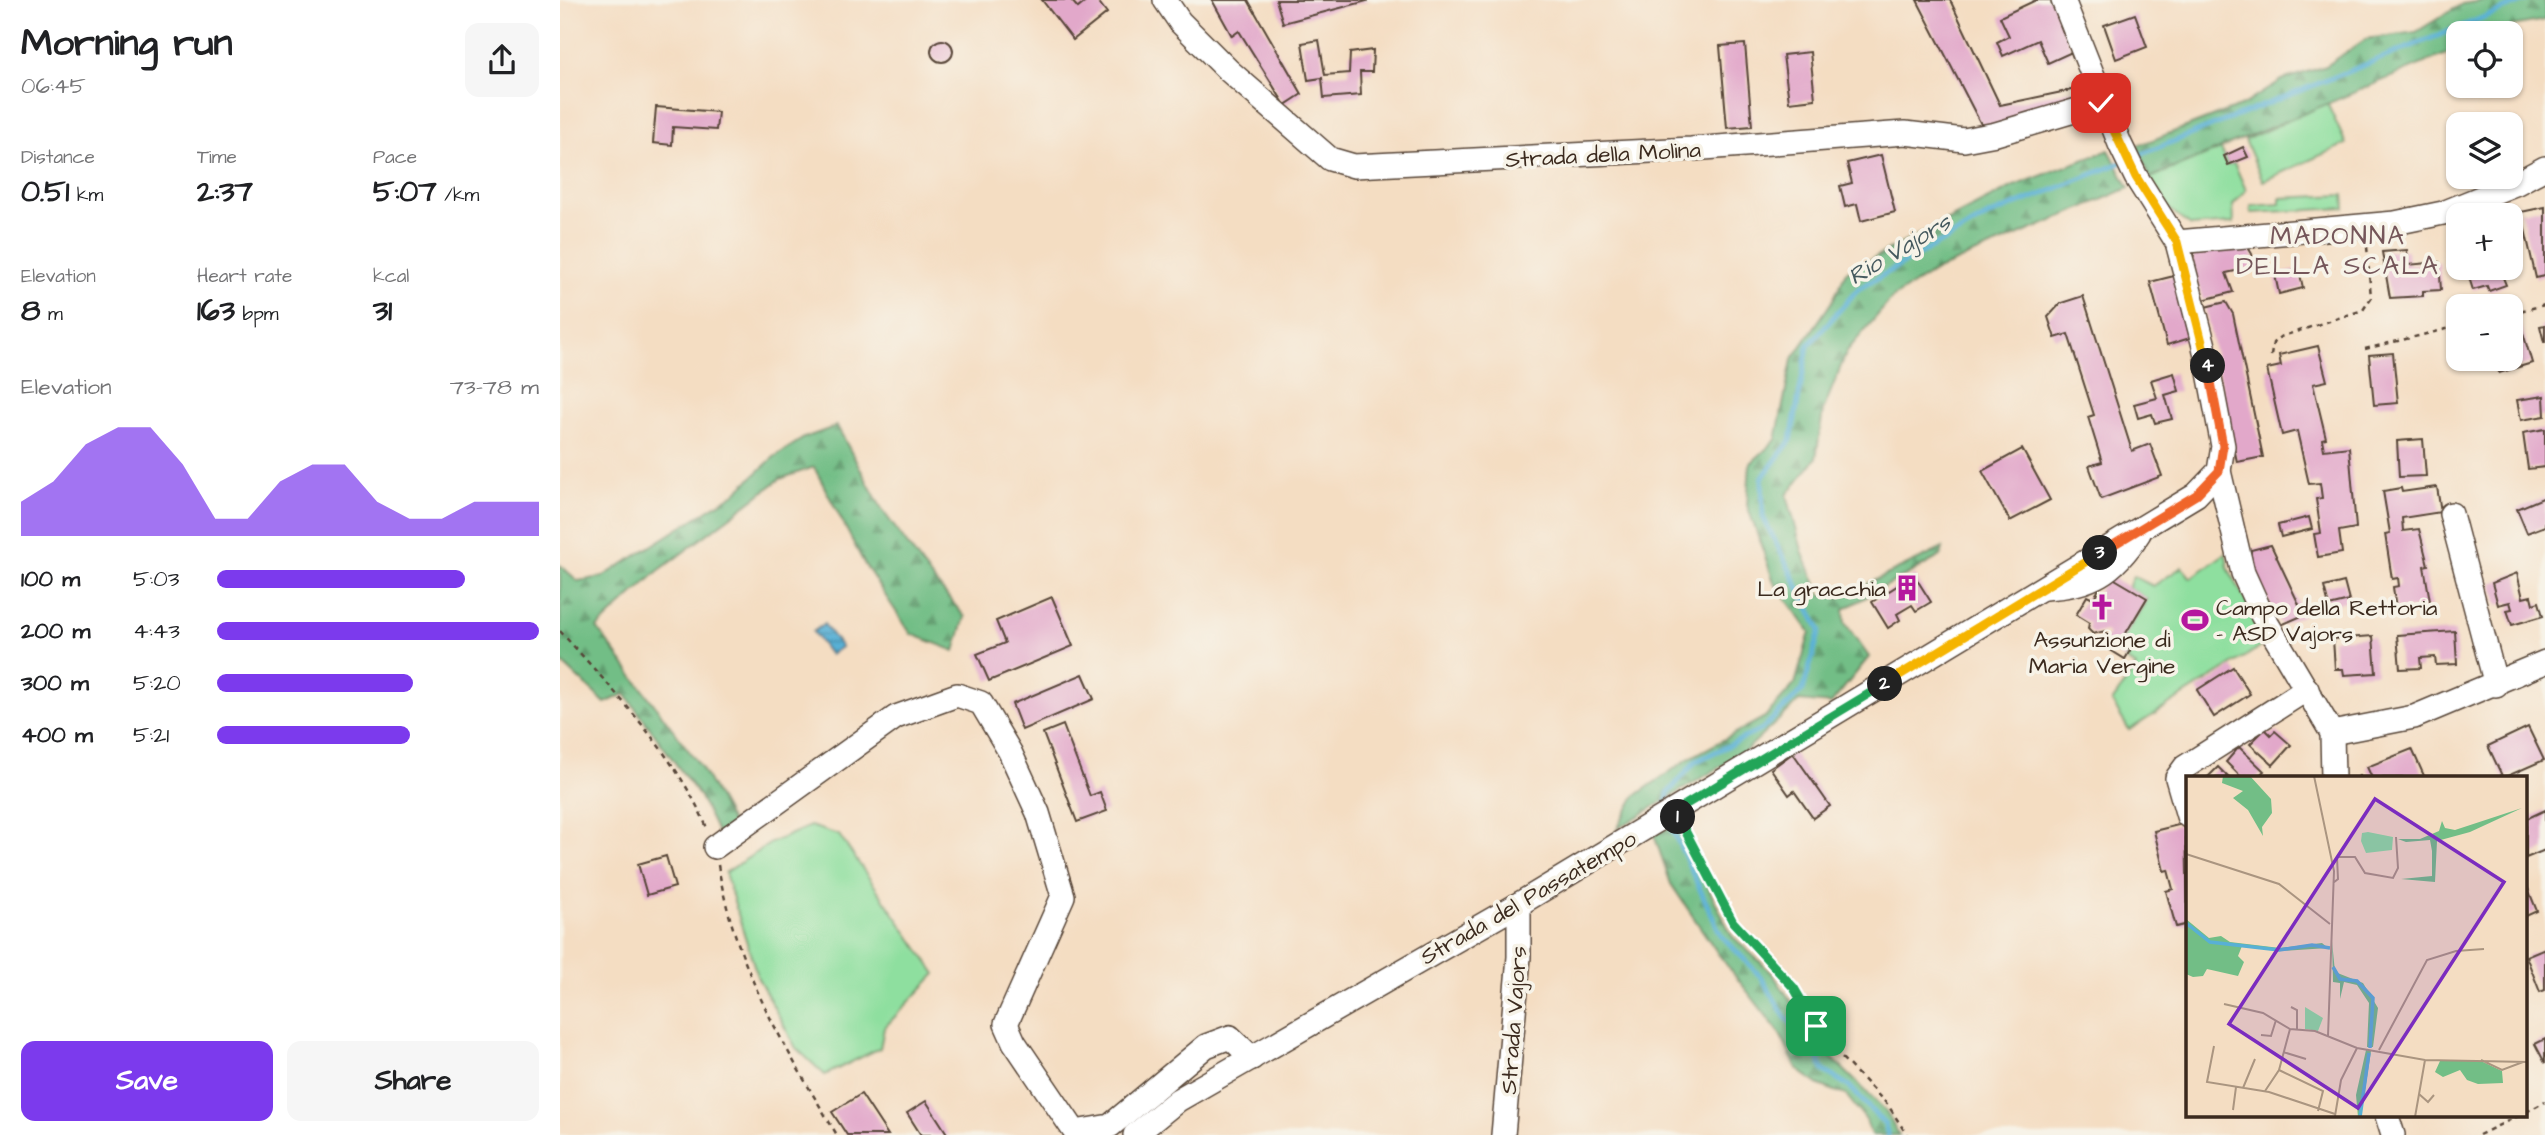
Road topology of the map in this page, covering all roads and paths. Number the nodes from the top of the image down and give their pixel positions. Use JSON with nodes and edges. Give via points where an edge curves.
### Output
{"nodes":[{"id":1,"x":1165,"y":0,"type":"edge"},
{"id":2,"x":2063,"y":0,"type":"edge"},
{"id":3,"x":2101,"y":103,"type":"junction"},
{"id":4,"x":2545,"y":168,"type":"edge"},
{"id":5,"x":2366,"y":225,"type":"junction"},
{"id":6,"x":2177,"y":242,"type":"junction"},
{"id":7,"x":2545,"y":305,"type":"edge"},
{"id":8,"x":2523,"y":310,"type":"edge"},
{"id":9,"x":2446,"y":329,"type":"edge"},
{"id":10,"x":2365,"y":349,"type":"dead end"},
{"id":11,"x":2271,"y":356,"type":"dead end"},
{"id":12,"x":2219,"y":471,"type":"junction"},
{"id":13,"x":2451,"y":514,"type":"dead end"},
{"id":14,"x":560,"y":631,"type":"edge"},
{"id":15,"x":2545,"y":662,"type":"edge"},
{"id":16,"x":2496,"y":685,"type":"junction"},
{"id":17,"x":2307,"y":689,"type":"junction"},
{"id":18,"x":2332,"y":733,"type":"junction"},
{"id":19,"x":2333,"y":776,"type":"edge"},
{"id":20,"x":2186,"y":809,"type":"edge"},
{"id":21,"x":1667,"y":815,"type":"junction"},
{"id":22,"x":715,"y":848,"type":"junction"},
{"id":23,"x":1519,"y":904,"type":"junction"},
{"id":24,"x":1252,"y":1058,"type":"junction"},
{"id":25,"x":2545,"y":1102,"type":"edge"},
{"id":26,"x":2528,"y":1111,"type":"edge"},
{"id":27,"x":2388,"y":1118,"type":"edge"},
{"id":28,"x":2514,"y":1118,"type":"edge"},
{"id":29,"x":836,"y":1135,"type":"edge"},
{"id":30,"x":1135,"y":1135,"type":"edge"},
{"id":31,"x":1503,"y":1135,"type":"edge"},
{"id":32,"x":1907,"y":1135,"type":"edge"},
{"id":33,"x":2393,"y":1135,"type":"edge"},
{"id":34,"x":2479,"y":1135,"type":"edge"}],
"edges":[{"from":1,"to":3,"type":"street","name":"Strada della Molina","via":[[1180,22],[1248,88],[1331,159],[1354,166],[1905,133],[1964,139]]},
{"from":2,"to":3,"type":"street"},
{"from":3,"to":6,"type":"street","via":[[2136,177]]},
{"from":4,"to":5,"type":"street","via":[[2443,213]]},
{"from":5,"to":6,"type":"street"},
{"from":5,"to":11,"type":"path","via":[[2369,306],[2280,337],[2273,343]]},
{"from":6,"to":12,"type":"street","via":[[2223,446]]},
{"from":7,"to":8,"type":"path"},
{"from":9,"to":10,"type":"path"},
{"from":12,"to":17,"type":"street","via":[[2242,573]]},
{"from":12,"to":21,"type":"street","name":"Strada del Passatempo","via":[[2196,495]]},
{"from":13,"to":16,"type":"street"},
{"from":14,"to":22,"type":"path","via":[[631,709],[698,805]]},
{"from":15,"to":16,"type":"street"},
{"from":16,"to":18,"type":"street","via":[[2414,717]]},
{"from":17,"to":18,"type":"street"},
{"from":17,"to":20,"type":"street","via":[[2185,767],[2178,779]]},
{"from":18,"to":19,"type":"street"},
{"from":21,"to":23,"type":"street","name":"Strada del Passatempo"},
{"from":21,"to":32,"type":"path","via":[[1733,922],[1794,988],[1838,1054],[1888,1105]]},
{"from":22,"to":24,"type":"street","via":[[896,717],[957,695],[981,703],[1038,813],[1063,896],[1006,1024],[1075,1132],[1111,1126],[1206,1046],[1230,1037]]},
{"from":22,"to":29,"type":"path","via":[[740,954],[788,1054]]},
{"from":23,"to":24,"type":"street","name":"Strada del Passatempo"},
{"from":23,"to":31,"type":"street","name":"Strada Vajors","via":[[1519,957]]},
{"from":24,"to":30,"type":"street","name":"Strada del Passatempo","via":[[1178,1100]]},
{"from":25,"to":26,"type":"path"},
{"from":27,"to":33,"type":"street"},
{"from":28,"to":34,"type":"path"}]}
